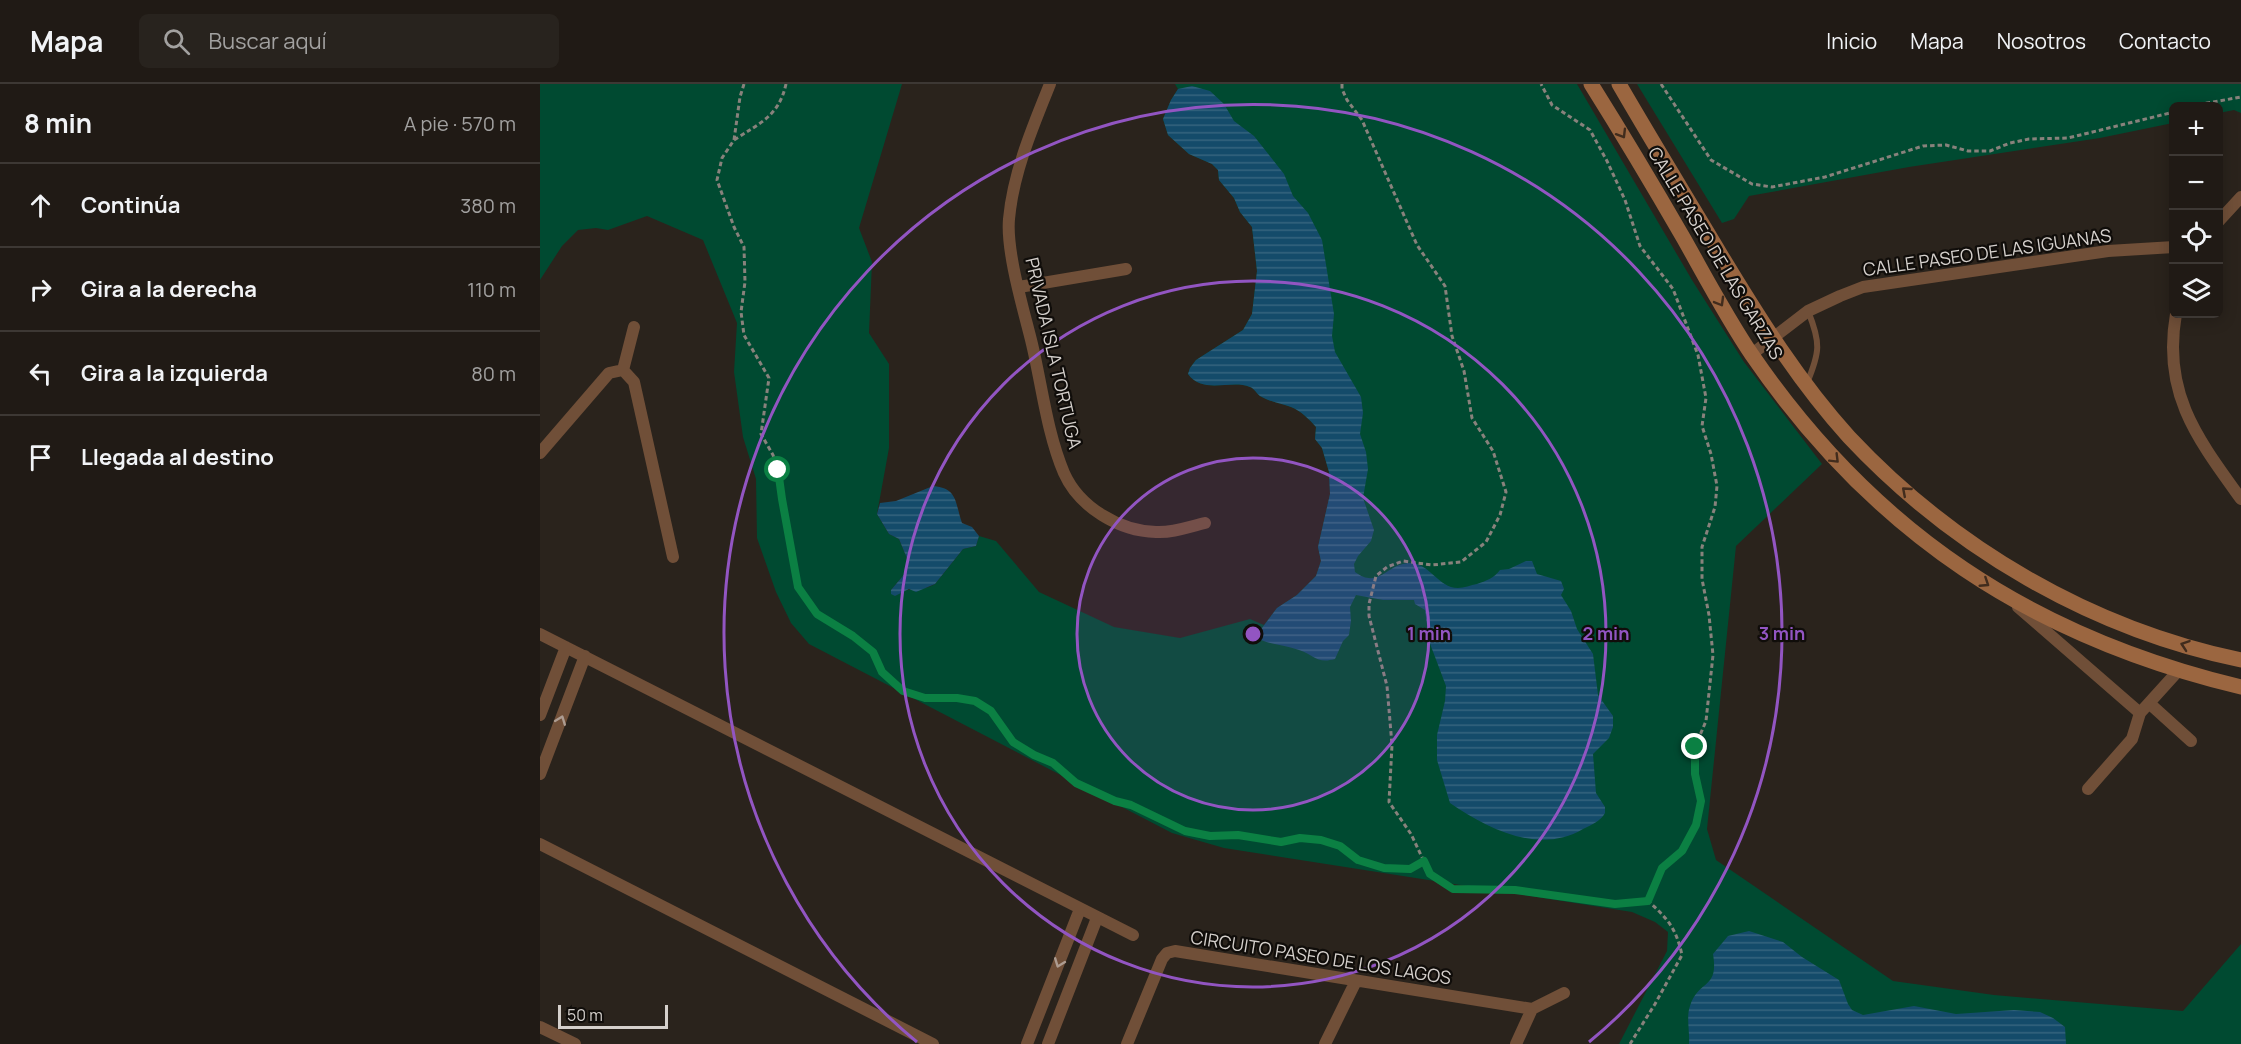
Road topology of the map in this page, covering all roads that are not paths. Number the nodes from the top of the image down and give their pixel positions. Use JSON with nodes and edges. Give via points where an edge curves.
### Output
{"nodes":[{"id":1,"x":1050,"y":84,"type":"edge"},
{"id":2,"x":1592,"y":84,"type":"edge"},
{"id":3,"x":1619,"y":84,"type":"edge"},
{"id":4,"x":2241,"y":197,"type":"edge"},
{"id":5,"x":2223,"y":217,"type":"edge"},
{"id":6,"x":2169,"y":247,"type":"edge"},
{"id":7,"x":1126,"y":269,"type":"dead end"},
{"id":8,"x":1019,"y":287,"type":"junction"},
{"id":9,"x":1808,"y":311,"type":"junction"},
{"id":10,"x":2176,"y":318,"type":"edge"},
{"id":11,"x":634,"y":327,"type":"dead end"},
{"id":12,"x":1773,"y":338,"type":"junction"},
{"id":13,"x":1752,"y":354,"type":"junction"},
{"id":14,"x":623,"y":370,"type":"junction"},
{"id":15,"x":1807,"y":384,"type":"junction"},
{"id":16,"x":540,"y":453,"type":"edge"},
{"id":17,"x":2241,"y":499,"type":"edge"},
{"id":18,"x":1925,"y":507,"type":"junction"},
{"id":19,"x":1205,"y":523,"type":"dead end"},
{"id":20,"x":1907,"y":528,"type":"junction"},
{"id":21,"x":673,"y":557,"type":"dead end"},
{"id":22,"x":2008,"y":598,"type":"junction"},
{"id":23,"x":540,"y":633,"type":"edge"},
{"id":24,"x":566,"y":647,"type":"junction"},
{"id":25,"x":585,"y":656,"type":"junction"},
{"id":26,"x":2241,"y":660,"type":"edge"},
{"id":27,"x":2178,"y":670,"type":"junction"},
{"id":28,"x":2241,"y":687,"type":"edge"},
{"id":29,"x":2149,"y":703,"type":"junction"},
{"id":30,"x":2140,"y":713,"type":"junction"},
{"id":31,"x":540,"y":715,"type":"edge"},
{"id":32,"x":2192,"y":741,"type":"dead end"},
{"id":33,"x":540,"y":774,"type":"edge"},
{"id":34,"x":2088,"y":789,"type":"dead end"},
{"id":35,"x":540,"y":844,"type":"edge"},
{"id":36,"x":1080,"y":909,"type":"junction"},
{"id":37,"x":1097,"y":918,"type":"junction"},
{"id":38,"x":1133,"y":935,"type":"dead end"},
{"id":39,"x":1356,"y":981,"type":"junction"},
{"id":40,"x":1564,"y":993,"type":"dead end"},
{"id":41,"x":1532,"y":1009,"type":"junction"},
{"id":42,"x":540,"y":1026,"type":"edge"},
{"id":43,"x":575,"y":1044,"type":"edge"},
{"id":44,"x":933,"y":1044,"type":"edge"},
{"id":45,"x":1027,"y":1044,"type":"edge"},
{"id":46,"x":1048,"y":1044,"type":"edge"},
{"id":47,"x":1127,"y":1044,"type":"edge"},
{"id":48,"x":1325,"y":1044,"type":"edge"},
{"id":49,"x":1516,"y":1044,"type":"edge"}],
"edges":[{"from":1,"to":8,"type":"street","name":"PRIVADA ISLA TORTUGA","via":[[1016,184],[1009,221]]},
{"from":2,"to":13,"type":"street","name":"CALLE PASEO DE LAS GARZAS","one_way":true},
{"from":3,"to":12,"type":"street","name":"CALLE PASEO DE LAS GARZAS"},
{"from":4,"to":5,"type":"street"},
{"from":6,"to":9,"type":"street","name":"CALLE PASEO DE LAS IGUANAS","via":[[2108,251],[1863,287]]},
{"from":7,"to":8,"type":"street"},
{"from":8,"to":19,"type":"street","name":"PRIVADA ISLA TORTUGA","via":[[1055,445],[1076,491],[1102,515],[1136,530],[1176,531]]},
{"from":9,"to":12,"type":"street","name":"CALLE PASEO DE LAS IGUANAS"},
{"from":9,"to":15,"type":"lane","via":[[1818,336],[1817,360]]},
{"from":10,"to":17,"type":"street","via":[[2172,348],[2188,420]]},
{"from":11,"to":14,"type":"street"},
{"from":12,"to":13,"type":"street","name":"CALLE PASEO DE LAS IGUANAS"},
{"from":12,"to":15,"type":"street","name":"CALLE PASEO DE LAS GARZAS"},
{"from":13,"to":20,"type":"street","name":"CALLE PASEO DE LAS GARZAS","one_way":true,"via":[[1823,448]]},
{"from":14,"to":16,"type":"street","via":[[609,373]]},
{"from":14,"to":21,"type":"street","via":[[634,382]]},
{"from":18,"to":15,"type":"street","name":"CALLE PASEO DE LAS GARZAS","one_way":true,"via":[[1849,436]]},
{"from":18,"to":20,"type":"street"},
{"from":26,"to":18,"type":"street","name":"CALLE PASEO DE LAS GARZAS","one_way":true,"via":[[2208,653],[2082,607],[1969,543]]},
{"from":20,"to":22,"type":"street","name":"CALLE PASEO DE LAS GARZAS","one_way":true},
{"from":22,"to":27,"type":"street","name":"CALLE PASEO DE LAS GARZAS","via":[[2076,632]]},
{"from":22,"to":30,"type":"street"},
{"from":23,"to":24,"type":"street"},
{"from":24,"to":25,"type":"street"},
{"from":24,"to":31,"type":"street"},
{"from":33,"to":25,"type":"street","one_way":true},
{"from":25,"to":36,"type":"street"},
{"from":27,"to":28,"type":"street","name":"CALLE PASEO DE LAS GARZAS"},
{"from":27,"to":29,"type":"street"},
{"from":29,"to":30,"type":"street"},
{"from":29,"to":32,"type":"street"},
{"from":30,"to":34,"type":"street","via":[[2132,739]]},
{"from":35,"to":44,"type":"street"},
{"from":36,"to":37,"type":"street"},
{"from":36,"to":45,"type":"street","one_way":true},
{"from":37,"to":38,"type":"street"},
{"from":37,"to":46,"type":"street"},
{"from":39,"to":41,"type":"street","name":"CIRCUITO PASEO DE LOS LAGOS"},
{"from":39,"to":47,"type":"street","name":"CIRCUITO PASEO DE LOS LAGOS","via":[[1175,951],[1167,953]]},
{"from":39,"to":48,"type":"street"},
{"from":40,"to":41,"type":"street"},
{"from":41,"to":49,"type":"street"},
{"from":42,"to":43,"type":"street"}]}
